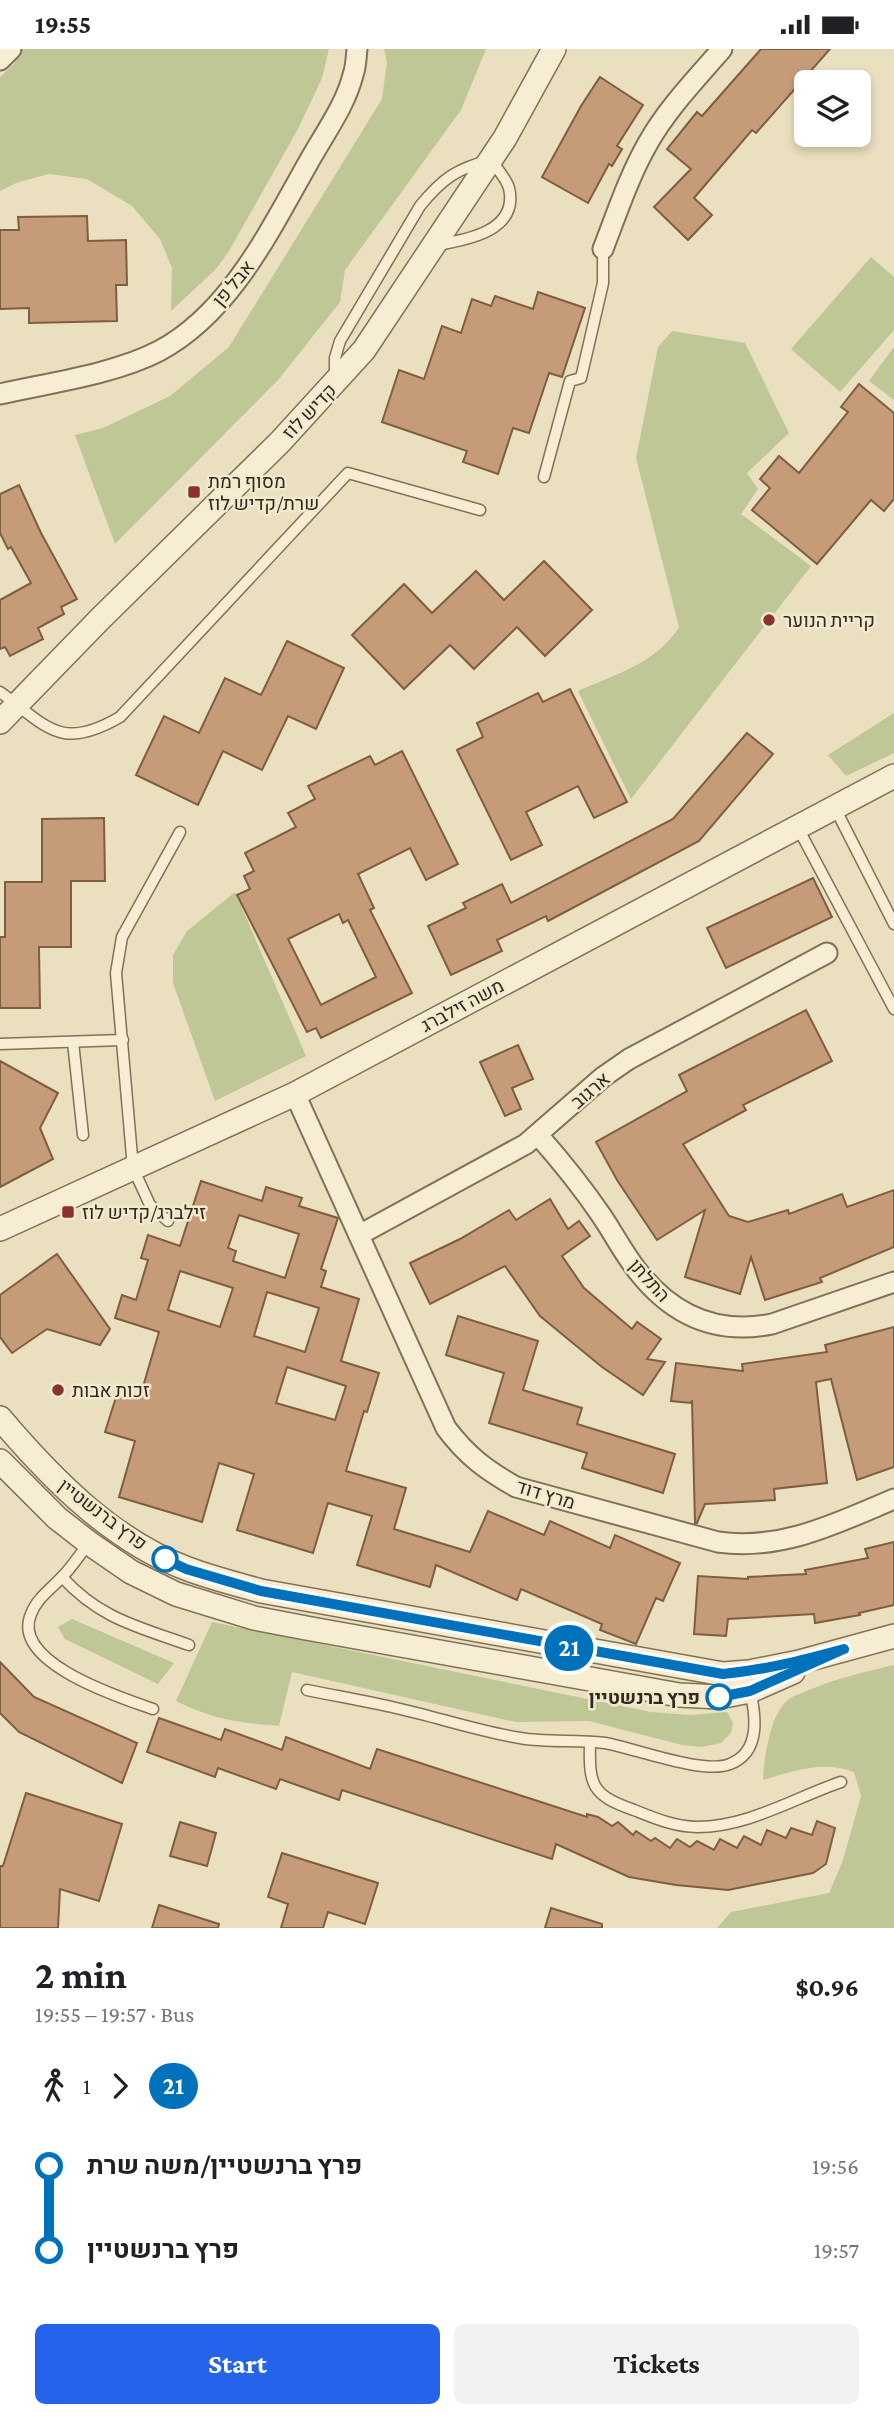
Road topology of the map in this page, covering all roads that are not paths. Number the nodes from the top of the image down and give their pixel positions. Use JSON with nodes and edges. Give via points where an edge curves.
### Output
{"nodes":[{"id":1,"x":11,"y":49,"type":"edge"},
{"id":2,"x":357,"y":49,"type":"edge"},
{"id":3,"x":554,"y":49,"type":"edge"},
{"id":4,"x":722,"y":49,"type":"edge"},
{"id":5,"x":0,"y":61,"type":"edge"},
{"id":6,"x":491,"y":160,"type":"junction"},
{"id":7,"x":436,"y":245,"type":"junction"},
{"id":8,"x":603,"y":249,"type":"joint"},
{"id":9,"x":335,"y":385,"type":"junction"},
{"id":10,"x":0,"y":394,"type":"edge"},
{"id":11,"x":544,"y":477,"type":"dead end"},
{"id":12,"x":480,"y":510,"type":"dead end"},
{"id":13,"x":8,"y":698,"type":"edge"},
{"id":14,"x":0,"y":722,"type":"edge"},
{"id":15,"x":894,"y":776,"type":"edge"},
{"id":16,"x":835,"y":807,"type":"junction"},
{"id":17,"x":798,"y":827,"type":"junction"},
{"id":18,"x":180,"y":832,"type":"dead end"},
{"id":19,"x":894,"y":924,"type":"edge"},
{"id":20,"x":827,"y":953,"type":"dead end"},
{"id":21,"x":894,"y":1009,"type":"edge"},
{"id":22,"x":123,"y":1040,"type":"junction"},
{"id":23,"x":73,"y":1042,"type":"junction"},
{"id":24,"x":0,"y":1044,"type":"edge"},
{"id":25,"x":295,"y":1094,"type":"junction"},
{"id":26,"x":83,"y":1135,"type":"dead end"},
{"id":27,"x":538,"y":1135,"type":"junction"},
{"id":28,"x":133,"y":1168,"type":"junction"},
{"id":29,"x":11,"y":1220,"type":"edge"},
{"id":30,"x":169,"y":1221,"type":"dead end"},
{"id":31,"x":0,"y":1229,"type":"edge"},
{"id":32,"x":359,"y":1235,"type":"junction"},
{"id":33,"x":894,"y":1282,"type":"edge"},
{"id":34,"x":0,"y":1418,"type":"edge"},
{"id":35,"x":0,"y":1461,"type":"edge"},
{"id":36,"x":894,"y":1499,"type":"edge"},
{"id":37,"x":89,"y":1543,"type":"junction"},
{"id":38,"x":62,"y":1577,"type":"junction"},
{"id":39,"x":894,"y":1636,"type":"edge"},
{"id":40,"x":189,"y":1645,"type":"dead end"},
{"id":41,"x":746,"y":1682,"type":"junction"},
{"id":42,"x":307,"y":1690,"type":"dead end"},
{"id":43,"x":153,"y":1709,"type":"dead end"},
{"id":44,"x":590,"y":1742,"type":"junction"},
{"id":45,"x":841,"y":1782,"type":"dead end"}],
"edges":[{"from":1,"to":5,"type":"street"},
{"from":2,"to":10,"type":"street","name":"אבל פן","via":[[354,75],[342,102],[256,255],[218,304],[161,350],[133,362]]},
{"from":3,"to":6,"type":"street","name":"קדיש לוז"},
{"from":4,"to":8,"type":"street","via":[[649,141]]},
{"from":6,"to":7,"type":"street","name":"קדיש לוז"},
{"from":6,"to":7,"type":"lane","via":[[508,187],[509,209],[503,219],[487,233]]},
{"from":6,"to":9,"type":"lane","via":[[447,177],[420,205],[340,341]]},
{"from":7,"to":9,"type":"street","name":"קדיש לוז","via":[[365,350]]},
{"from":8,"to":11,"type":"lane","via":[[603,283],[581,378],[570,381]]},
{"from":9,"to":13,"type":"street","name":"קדיש לוז"},
{"from":12,"to":13,"type":"lane","via":[[348,473],[120,717],[101,729],[58,733]]},
{"from":13,"to":14,"type":"street","name":"קדיש לוז"},
{"from":15,"to":16,"type":"street","name":"משה זילברג"},
{"from":16,"to":17,"type":"street","name":"משה זילברג"},
{"from":16,"to":19,"type":"lane"},
{"from":17,"to":21,"type":"lane"},
{"from":17,"to":25,"type":"street","name":"משה זילברג"},
{"from":18,"to":22,"type":"lane","via":[[122,937],[116,973]]},
{"from":20,"to":27,"type":"street","name":"ארגוב","via":[[629,1059]]},
{"from":22,"to":23,"type":"lane"},
{"from":22,"to":28,"type":"lane"},
{"from":23,"to":24,"type":"lane"},
{"from":23,"to":26,"type":"lane"},
{"from":25,"to":28,"type":"street","name":"משה זילברג"},
{"from":25,"to":32,"type":"street","name":"מרץ דוד"},
{"from":27,"to":32,"type":"street","name":"ארגוב"},
{"from":27,"to":33,"type":"street","name":"התלתן","via":[[582,1187],[638,1272],[662,1299],[684,1314],[711,1324],[751,1328]]},
{"from":28,"to":29,"type":"street","name":"משה זילברג"},
{"from":28,"to":30,"type":"lane","via":[[150,1205]]},
{"from":29,"to":31,"type":"street","name":"משה זילברג"},
{"from":32,"to":36,"type":"street","name":"מרץ דוד","via":[[446,1428],[471,1457],[516,1487],[742,1545],[796,1538]]},
{"from":34,"to":41,"type":"street","name":"פרץ ברנשטיין","via":[[75,1497],[145,1548],[186,1569],[261,1591],[723,1674]]},
{"from":35,"to":37,"type":"street","name":"פרץ ברנשטיין"},
{"from":37,"to":38,"type":"lane"},
{"from":37,"to":41,"type":"street","name":"פרץ ברנשטיין","via":[[131,1572],[176,1594],[254,1618],[679,1695],[719,1697]]},
{"from":38,"to":40,"type":"lane","via":[[77,1594],[111,1617]]},
{"from":38,"to":43,"type":"lane","via":[[29,1617],[29,1633],[36,1645],[64,1671],[91,1686]]},
{"from":39,"to":41,"type":"street","name":"פרץ ברנשטיין"},
{"from":41,"to":44,"type":"lane","via":[[756,1720],[754,1734],[748,1749],[728,1766],[708,1767]]},
{"from":42,"to":44,"type":"lane","via":[[522,1739]]},
{"from":44,"to":45,"type":"lane","via":[[590,1777],[604,1797],[670,1823],[722,1824]]}]}
